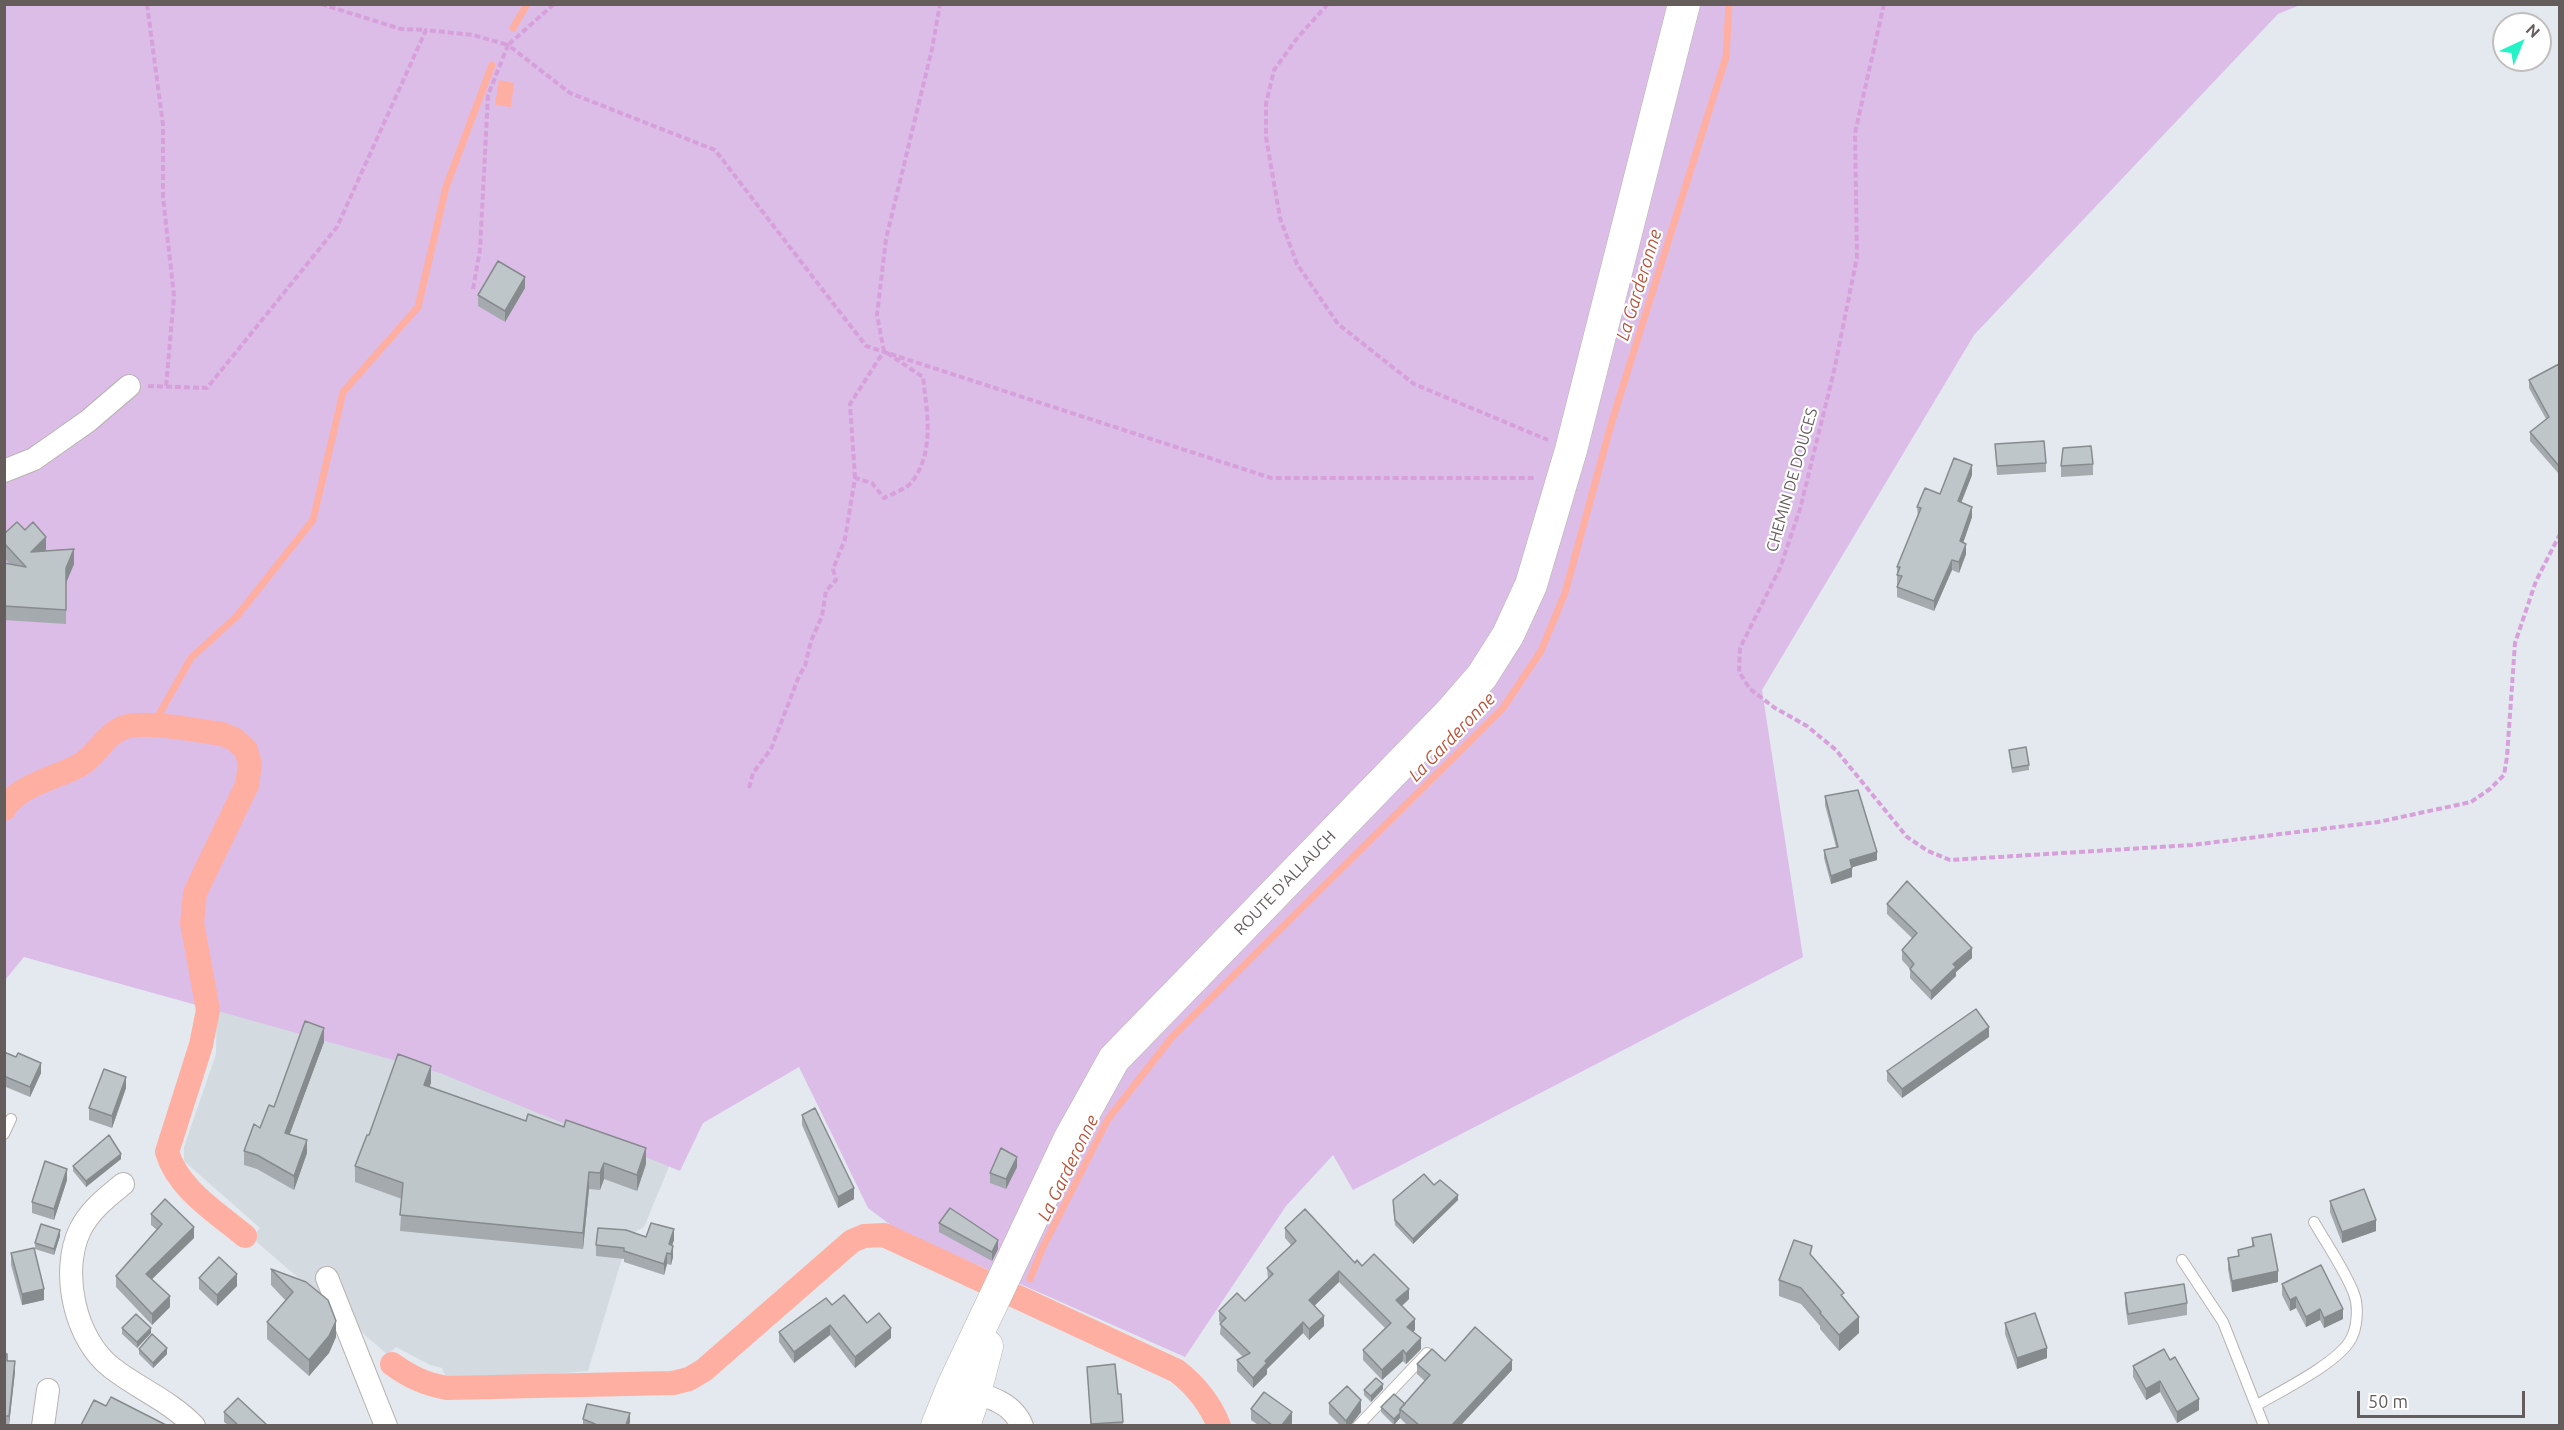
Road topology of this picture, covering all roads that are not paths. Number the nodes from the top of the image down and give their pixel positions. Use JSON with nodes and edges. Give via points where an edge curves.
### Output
{"nodes":[{"id":1,"x":1684,"y":4,"type":"edge"},
{"id":2,"x":129,"y":386,"type":"road end"},
{"id":3,"x":4,"y":471,"type":"edge"},
{"id":4,"x":11,"y":1119,"type":"dead end"},
{"id":5,"x":4,"y":1134,"type":"edge"},
{"id":6,"x":123,"y":1184,"type":"dead end"},
{"id":7,"x":2314,"y":1222,"type":"dead end"},
{"id":8,"x":2182,"y":1260,"type":"dead end"},
{"id":9,"x":327,"y":1278,"type":"dead end"},
{"id":10,"x":1426,"y":1353,"type":"edge"},
{"id":11,"x":48,"y":1390,"type":"dead end"},
{"id":12,"x":964,"y":1390,"type":"junction"},
{"id":13,"x":2257,"y":1405,"type":"junction"},
{"id":14,"x":43,"y":1425,"type":"edge"},
{"id":15,"x":194,"y":1425,"type":"edge"},
{"id":16,"x":386,"y":1425,"type":"edge"},
{"id":17,"x":937,"y":1425,"type":"edge"},
{"id":18,"x":964,"y":1425,"type":"edge"},
{"id":19,"x":1022,"y":1425,"type":"edge"},
{"id":20,"x":1358,"y":1425,"type":"edge"},
{"id":21,"x":2264,"y":1425,"type":"edge"}],
"edges":[{"from":1,"to":12,"type":"main road","name":"ROUTE D'ALLAUCH","via":[[1567,464],[1531,585],[1508,635],[1482,675],[1450,713],[1114,1059],[1069,1140],[1002,1287]]},
{"from":2,"to":3,"type":"street","via":[[34,459]]},
{"from":4,"to":5,"type":"lane"},
{"from":6,"to":15,"type":"street","via":[[95,1206],[80,1230],[71,1256],[77,1315],[91,1345],[110,1367],[181,1412]]},
{"from":7,"to":13,"type":"lane","via":[[2355,1295],[2357,1319],[2351,1340],[2298,1382]]},
{"from":8,"to":13,"type":"lane","via":[[2223,1322]]},
{"from":9,"to":16,"type":"street"},
{"from":10,"to":20,"type":"lane"},
{"from":11,"to":14,"type":"street"},
{"from":12,"to":17,"type":"main road","name":"ROUTE D'ALLAUCH"},
{"from":12,"to":18,"type":"main road","name":"ROUTE D'ALLAUCH"},
{"from":12,"to":19,"type":"street","via":[[1000,1401],[1017,1414]]},
{"from":13,"to":21,"type":"lane"}]}
